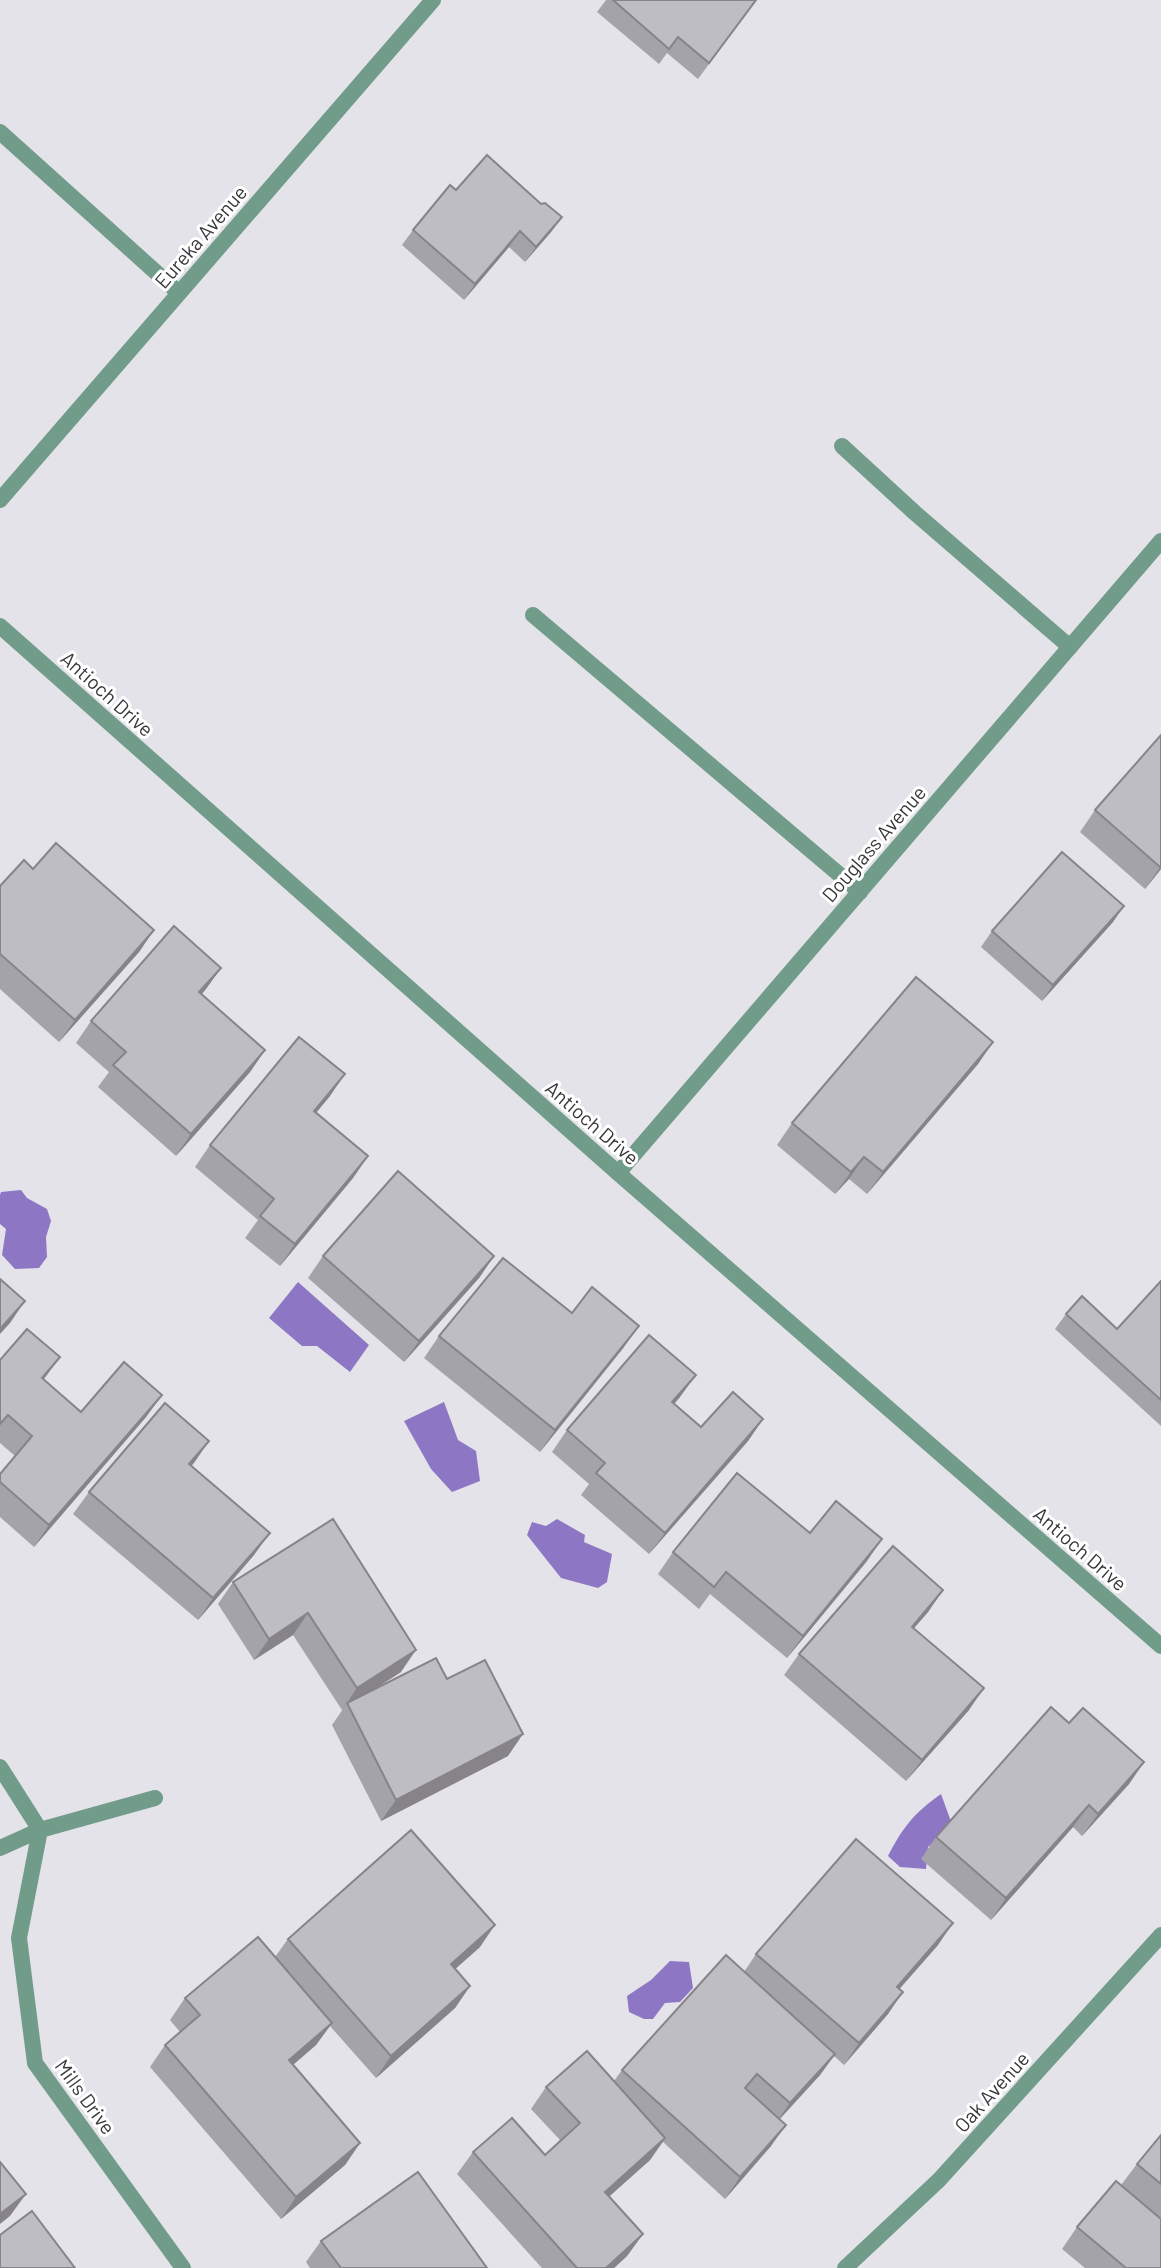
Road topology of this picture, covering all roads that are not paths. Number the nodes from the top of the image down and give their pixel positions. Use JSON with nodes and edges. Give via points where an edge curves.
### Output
{"nodes":[{"id":1,"x":433,"y":0,"type":"edge"},
{"id":2,"x":0,"y":132,"type":"edge"},
{"id":3,"x":179,"y":293,"type":"junction"},
{"id":4,"x":842,"y":446,"type":"dead end"},
{"id":5,"x":0,"y":500,"type":"edge"},
{"id":6,"x":1161,"y":541,"type":"edge"},
{"id":7,"x":533,"y":615,"type":"dead end"},
{"id":8,"x":0,"y":626,"type":"edge"},
{"id":9,"x":1070,"y":647,"type":"junction"},
{"id":10,"x":860,"y":892,"type":"junction"},
{"id":11,"x":618,"y":1173,"type":"junction"},
{"id":12,"x":1161,"y":1646,"type":"edge"},
{"id":13,"x":0,"y":1767,"type":"edge"},
{"id":14,"x":155,"y":1798,"type":"dead end"},
{"id":15,"x":40,"y":1830,"type":"junction"},
{"id":16,"x":0,"y":1848,"type":"edge"},
{"id":17,"x":1161,"y":1935,"type":"edge"},
{"id":18,"x":183,"y":2268,"type":"edge"},
{"id":19,"x":845,"y":2268,"type":"edge"}],
"edges":[{"from":1,"to":3,"type":"street","name":"Eureka Avenue"},
{"from":2,"to":3,"type":"street"},
{"from":3,"to":5,"type":"street","name":"Eureka Avenue"},
{"from":4,"to":9,"type":"street"},
{"from":6,"to":9,"type":"street","name":"Douglass Avenue"},
{"from":7,"to":10,"type":"street"},
{"from":8,"to":11,"type":"street","name":"Antioch Drive"},
{"from":9,"to":10,"type":"street","name":"Douglass Avenue"},
{"from":10,"to":11,"type":"street","name":"Douglass Avenue"},
{"from":11,"to":12,"type":"street","name":"Antioch Drive"},
{"from":13,"to":15,"type":"street"},
{"from":14,"to":15,"type":"street"},
{"from":15,"to":16,"type":"street"},
{"from":15,"to":18,"type":"street","name":"Mills Drive","via":[[19,1938],[35,2063]]},
{"from":17,"to":19,"type":"street","name":"Oak Avenue","via":[[939,2180]]}]}
